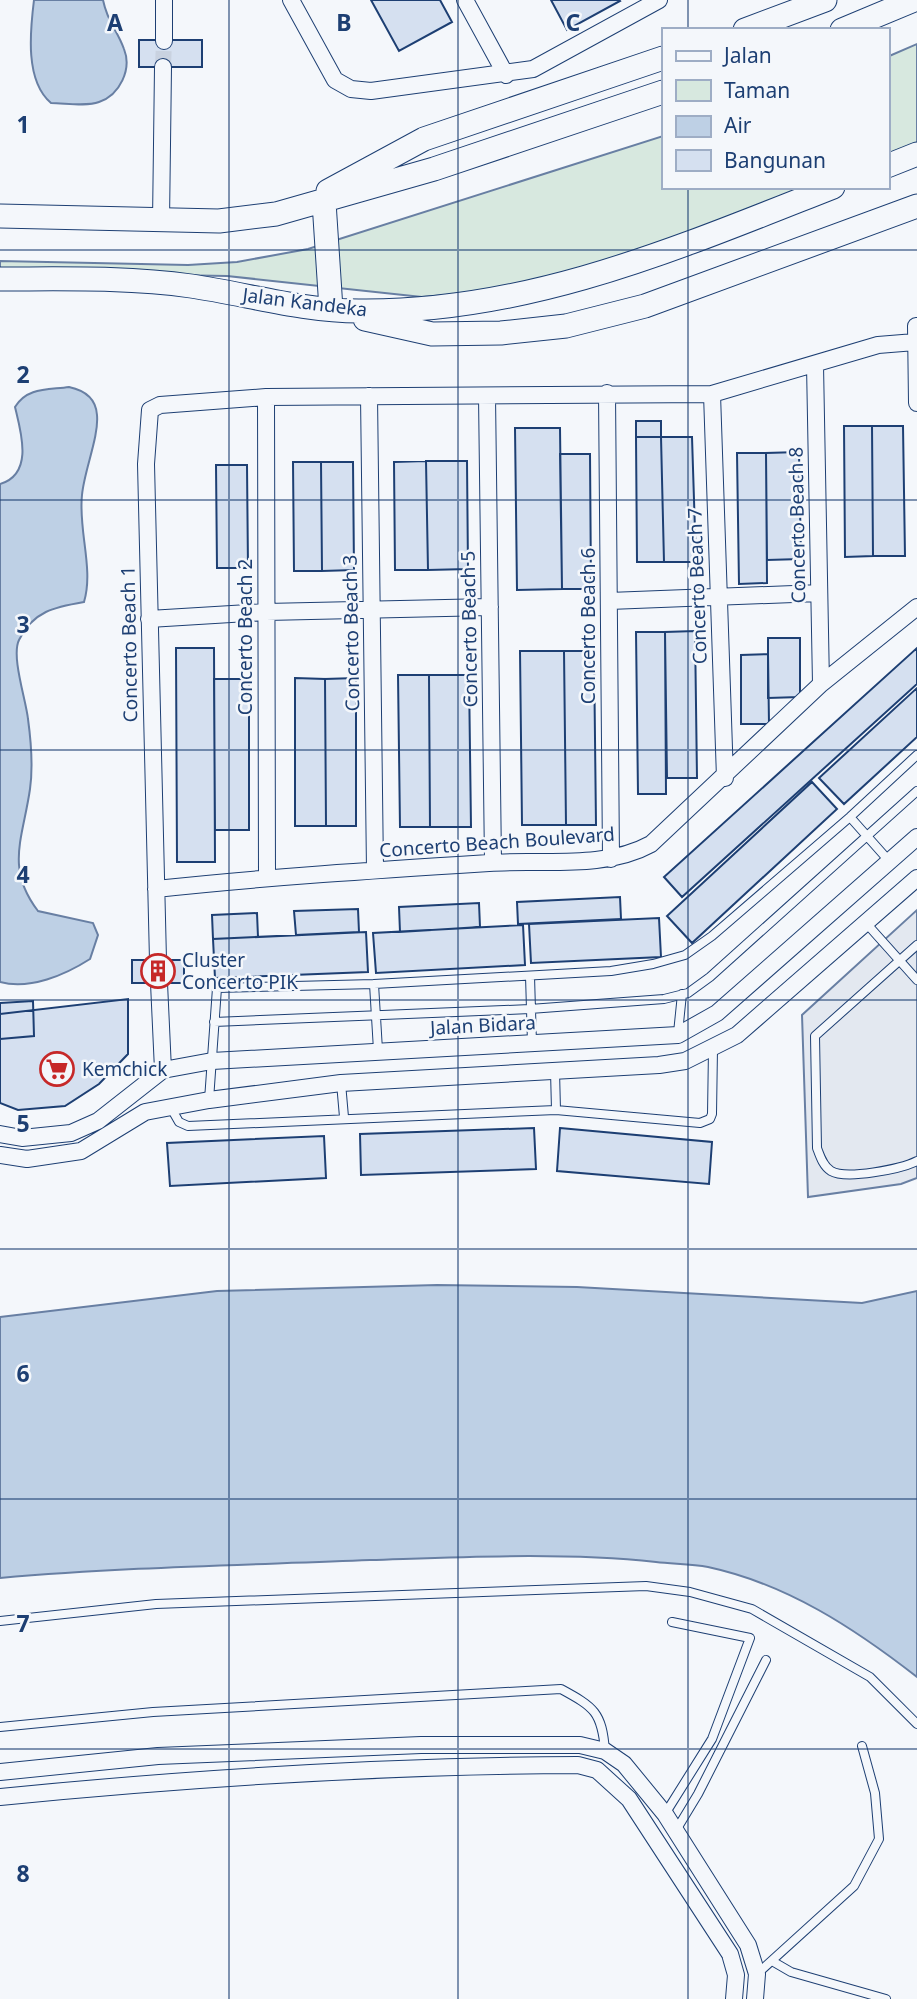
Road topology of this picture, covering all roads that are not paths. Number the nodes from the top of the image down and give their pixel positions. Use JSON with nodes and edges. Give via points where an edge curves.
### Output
{"nodes":[{"id":1,"x":164,"y":0,"type":"edge"},
{"id":2,"x":291,"y":0,"type":"edge"},
{"id":3,"x":465,"y":0,"type":"edge"},
{"id":4,"x":825,"y":0,"type":"edge"},
{"id":5,"x":914,"y":0,"type":"edge"},
{"id":6,"x":651,"y":2,"type":"edge"},
{"id":7,"x":750,"y":28,"type":"edge"},
{"id":8,"x":847,"y":28,"type":"edge"},
{"id":9,"x":164,"y":40,"type":"tunnel mouth"},
{"id":10,"x":662,"y":58,"type":"edge"},
{"id":11,"x":163,"y":67,"type":"tunnel mouth"},
{"id":12,"x":506,"y":75,"type":"junction"},
{"id":13,"x":662,"y":92,"type":"edge"},
{"id":14,"x":917,"y":154,"type":"edge"},
{"id":15,"x":889,"y":165,"type":"edge"},
{"id":16,"x":827,"y":189,"type":"edge"},
{"id":17,"x":324,"y":202,"type":"junction"},
{"id":18,"x":917,"y":206,"type":"edge"},
{"id":19,"x":295,"y":209,"type":"junction"},
{"id":20,"x":0,"y":216,"type":"edge"},
{"id":21,"x":161,"y":221,"type":"junction"},
{"id":22,"x":0,"y":279,"type":"edge"},
{"id":23,"x":321,"y":307,"type":"junction"},
{"id":24,"x":915,"y":334,"type":"edge"},
{"id":25,"x":815,"y":365,"type":"junction"},
{"id":26,"x":607,"y":393,"type":"junction"},
{"id":27,"x":712,"y":394,"type":"junction"},
{"id":28,"x":369,"y":396,"type":"junction"},
{"id":29,"x":487,"y":396,"type":"junction"},
{"id":30,"x":265,"y":397,"type":"junction"},
{"id":31,"x":917,"y":403,"type":"edge"},
{"id":32,"x":819,"y":593,"type":"junction"},
{"id":33,"x":719,"y":599,"type":"junction"},
{"id":34,"x":609,"y":601,"type":"junction"},
{"id":35,"x":490,"y":607,"type":"junction"},
{"id":36,"x":917,"y":607,"type":"edge"},
{"id":37,"x":372,"y":611,"type":"junction"},
{"id":38,"x":266,"y":612,"type":"junction"},
{"id":39,"x":149,"y":619,"type":"junction"},
{"id":40,"x":821,"y":684,"type":"junction"},
{"id":41,"x":917,"y":755,"type":"edge"},
{"id":42,"x":725,"y":778,"type":"junction"},
{"id":43,"x":917,"y":791,"type":"edge"},
{"id":44,"x":850,"y":817,"type":"junction"},
{"id":45,"x":867,"y":835,"type":"junction"},
{"id":46,"x":917,"y":837,"type":"edge"},
{"id":47,"x":611,"y":859,"type":"junction"},
{"id":48,"x":493,"y":862,"type":"junction"},
{"id":49,"x":890,"y":862,"type":"junction"},
{"id":50,"x":375,"y":870,"type":"junction"},
{"id":51,"x":267,"y":877,"type":"junction"},
{"id":52,"x":917,"y":877,"type":"edge"},
{"id":53,"x":156,"y":889,"type":"junction"},
{"id":54,"x":866,"y":923,"type":"junction"},
{"id":55,"x":917,"y":945,"type":"edge"},
{"id":56,"x":158,"y":960,"type":"dead end"},
{"id":57,"x":900,"y":961,"type":"junction"},
{"id":58,"x":530,"y":976,"type":"junction"},
{"id":59,"x":917,"y":980,"type":"edge"},
{"id":60,"x":159,"y":983,"type":"dead end"},
{"id":61,"x":374,"y":984,"type":"junction"},
{"id":62,"x":682,"y":995,"type":"junction"},
{"id":63,"x":530,"y":1009,"type":"junction"},
{"id":64,"x":375,"y":1016,"type":"junction"},
{"id":65,"x":214,"y":1022,"type":"junction"},
{"id":66,"x":678,"y":1035,"type":"junction"},
{"id":67,"x":532,"y":1043,"type":"junction"},
{"id":68,"x":461,"y":1049,"type":"junction"},
{"id":69,"x":713,"y":1049,"type":"junction"},
{"id":70,"x":378,"y":1050,"type":"junction"},
{"id":71,"x":212,"y":1061,"type":"junction"},
{"id":72,"x":685,"y":1061,"type":"junction"},
{"id":73,"x":163,"y":1070,"type":"junction"},
{"id":74,"x":555,"y":1071,"type":"junction"},
{"id":75,"x":461,"y":1076,"type":"junction"},
{"id":76,"x":341,"y":1083,"type":"junction"},
{"id":77,"x":209,"y":1100,"type":"junction"},
{"id":78,"x":171,"y":1108,"type":"junction"},
{"id":79,"x":556,"y":1110,"type":"junction"},
{"id":80,"x":344,"y":1117,"type":"junction"},
{"id":81,"x":0,"y":1135,"type":"edge"},
{"id":82,"x":0,"y":1155,"type":"edge"},
{"id":83,"x":917,"y":1161,"type":"edge"},
{"id":84,"x":0,"y":1621,"type":"edge"},
{"id":85,"x":672,"y":1622,"type":"dead end"},
{"id":86,"x":766,"y":1660,"type":"dead end"},
{"id":87,"x":917,"y":1724,"type":"edge"},
{"id":88,"x":0,"y":1727,"type":"edge"},
{"id":89,"x":862,"y":1746,"type":"dead end"},
{"id":90,"x":605,"y":1751,"type":"junction"},
{"id":91,"x":0,"y":1772,"type":"edge"},
{"id":92,"x":0,"y":1797,"type":"edge"},
{"id":93,"x":665,"y":1814,"type":"junction"},
{"id":94,"x":675,"y":1832,"type":"junction"},
{"id":95,"x":772,"y":1961,"type":"junction"},
{"id":96,"x":757,"y":1974,"type":"junction"},
{"id":97,"x":734,"y":1999,"type":"edge"},
{"id":98,"x":755,"y":1999,"type":"edge"},
{"id":99,"x":886,"y":1999,"type":"edge"}],
"edges":[{"from":1,"to":9,"type":"street"},
{"from":2,"to":12,"type":"street","via":[[335,80],[351,89],[371,91]]},
{"from":3,"to":12,"type":"street"},
{"from":4,"to":7,"type":"main road"},
{"from":5,"to":8,"type":"main road"},
{"from":6,"to":12,"type":"street","via":[[533,69]]},
{"from":10,"to":19,"type":"main road","via":[[424,139]]},
{"from":11,"to":21,"type":"street"},
{"from":13,"to":17,"type":"main road"},
{"from":14,"to":15,"type":"main road"},
{"from":16,"to":23,"type":"main road","name":"Jalan Kandeka","via":[[648,260],[509,299],[357,312]]},
{"from":17,"to":19,"type":"main road"},
{"from":17,"to":23,"type":"main road"},
{"from":18,"to":23,"type":"main road","via":[[645,306],[566,326],[432,334]]},
{"from":19,"to":21,"type":"main road","via":[[244,219]]},
{"from":20,"to":21,"type":"main road"},
{"from":22,"to":23,"type":"main road","name":"Jalan Kandeka","via":[[188,286]]},
{"from":24,"to":25,"type":"street"},
{"from":24,"to":31,"type":"street"},
{"from":25,"to":27,"type":"street"},
{"from":25,"to":32,"type":"street","name":"Concerto Beach 8"},
{"from":26,"to":27,"type":"street"},
{"from":26,"to":29,"type":"street"},
{"from":26,"to":34,"type":"street","name":"Concerto Beach 6"},
{"from":27,"to":33,"type":"street","name":"Concerto Beach 7"},
{"from":28,"to":29,"type":"street"},
{"from":28,"to":30,"type":"street"},
{"from":28,"to":37,"type":"street","name":"Concerto Beach 3"},
{"from":29,"to":35,"type":"street","name":"Concerto Beach 5"},
{"from":30,"to":38,"type":"street","name":"Concerto Beach 2"},
{"from":30,"to":39,"type":"street","name":"Concerto Beach 1","via":[[160,405],[150,410],[146,464]]},
{"from":32,"to":33,"type":"street"},
{"from":32,"to":40,"type":"street","name":"Concerto Beach 8"},
{"from":33,"to":34,"type":"street"},
{"from":33,"to":42,"type":"street","name":"Concerto Beach 7"},
{"from":34,"to":47,"type":"street","name":"Concerto Beach 6"},
{"from":35,"to":37,"type":"street"},
{"from":35,"to":48,"type":"street","name":"Concerto Beach 5"},
{"from":36,"to":40,"type":"street","name":"Concerto Beach Boulevard"},
{"from":37,"to":38,"type":"street"},
{"from":37,"to":50,"type":"street","name":"Concerto Beach 3"},
{"from":38,"to":39,"type":"street"},
{"from":38,"to":51,"type":"street","name":"Concerto Beach 2"},
{"from":39,"to":53,"type":"street","name":"Concerto Beach 1"},
{"from":40,"to":42,"type":"street","name":"Concerto Beach Boulevard"},
{"from":41,"to":44,"type":"lane"},
{"from":42,"to":47,"type":"street","name":"Concerto Beach Boulevard","via":[[651,844]]},
{"from":43,"to":45,"type":"lane"},
{"from":44,"to":45,"type":"lane"},
{"from":44,"to":58,"type":"lane","via":[[685,955],[611,971]]},
{"from":45,"to":49,"type":"lane"},
{"from":45,"to":62,"type":"lane","via":[[710,978]]},
{"from":46,"to":49,"type":"street","name":"Jalan Bidara"},
{"from":47,"to":48,"type":"street","name":"Concerto Beach Boulevard"},
{"from":48,"to":50,"type":"street","name":"Concerto Beach Boulevard"},
{"from":49,"to":66,"type":"street","name":"Jalan Bidara","via":[[717,1013]]},
{"from":50,"to":51,"type":"street","name":"Concerto Beach Boulevard"},
{"from":51,"to":53,"type":"street","name":"Concerto Beach Boulevard"},
{"from":52,"to":54,"type":"street"},
{"from":53,"to":56,"type":"street","name":"Concerto Beach 1"},
{"from":54,"to":57,"type":"lane"},
{"from":54,"to":69,"type":"street","via":[[737,1035]]},
{"from":55,"to":57,"type":"lane"},
{"from":57,"to":59,"type":"lane"},
{"from":57,"to":83,"type":"lane","via":[[815,1037],[817,1148],[832,1171],[848,1175]]},
{"from":58,"to":61,"type":"lane"},
{"from":58,"to":63,"type":"lane"},
{"from":60,"to":73,"type":"street"},
{"from":61,"to":64,"type":"lane"},
{"from":61,"to":65,"type":"lane","via":[[222,986],[214,991]]},
{"from":62,"to":63,"type":"lane"},
{"from":62,"to":66,"type":"lane"},
{"from":63,"to":64,"type":"lane"},
{"from":63,"to":67,"type":"lane"},
{"from":64,"to":65,"type":"lane"},
{"from":64,"to":70,"type":"lane"},
{"from":65,"to":71,"type":"lane"},
{"from":66,"to":67,"type":"street","name":"Jalan Bidara"},
{"from":66,"to":72,"type":"street"},
{"from":67,"to":68,"type":"street","name":"Jalan Bidara"},
{"from":68,"to":70,"type":"street","name":"Jalan Bidara"},
{"from":68,"to":75,"type":"street"},
{"from":69,"to":72,"type":"street"},
{"from":69,"to":79,"type":"lane","via":[[712,1114],[707,1122]]},
{"from":70,"to":71,"type":"street","name":"Jalan Bidara"},
{"from":71,"to":73,"type":"street","name":"Jalan Bidara"},
{"from":71,"to":77,"type":"lane"},
{"from":72,"to":74,"type":"street"},
{"from":73,"to":81,"type":"street","name":"Jalan Bidara","via":[[98,1121],[71,1133],[22,1138]]},
{"from":74,"to":75,"type":"street"},
{"from":74,"to":79,"type":"lane"},
{"from":75,"to":76,"type":"street"},
{"from":76,"to":77,"type":"street"},
{"from":76,"to":80,"type":"lane"},
{"from":77,"to":78,"type":"street"},
{"from":78,"to":80,"type":"lane","via":[[179,1122],[188,1126]]},
{"from":78,"to":82,"type":"street","via":[[145,1112],[81,1151],[27,1159]]},
{"from":79,"to":80,"type":"lane"},
{"from":84,"to":87,"type":"lane","via":[[156,1604],[646,1586],[752,1609],[870,1677]]},
{"from":85,"to":93,"type":"lane","via":[[750,1638],[712,1739]]},
{"from":86,"to":94,"type":"lane"},
{"from":88,"to":90,"type":"lane","via":[[153,1712],[561,1689],[593,1707],[603,1727]]},
{"from":89,"to":95,"type":"lane","via":[[876,1793],[879,1839],[854,1886]]},
{"from":90,"to":91,"type":"street","via":[[580,1745],[421,1745],[158,1756]]},
{"from":90,"to":93,"type":"street","via":[[624,1764]]},
{"from":92,"to":97,"type":"street","via":[[160,1781],[421,1766],[578,1765],[597,1770],[629,1799],[730,1954],[736,1975]]},
{"from":93,"to":94,"type":"street"},
{"from":94,"to":96,"type":"street","via":[[748,1945]]},
{"from":95,"to":96,"type":"lane"},
{"from":95,"to":99,"type":"lane","via":[[791,1972]]},
{"from":96,"to":98,"type":"street"}]}
